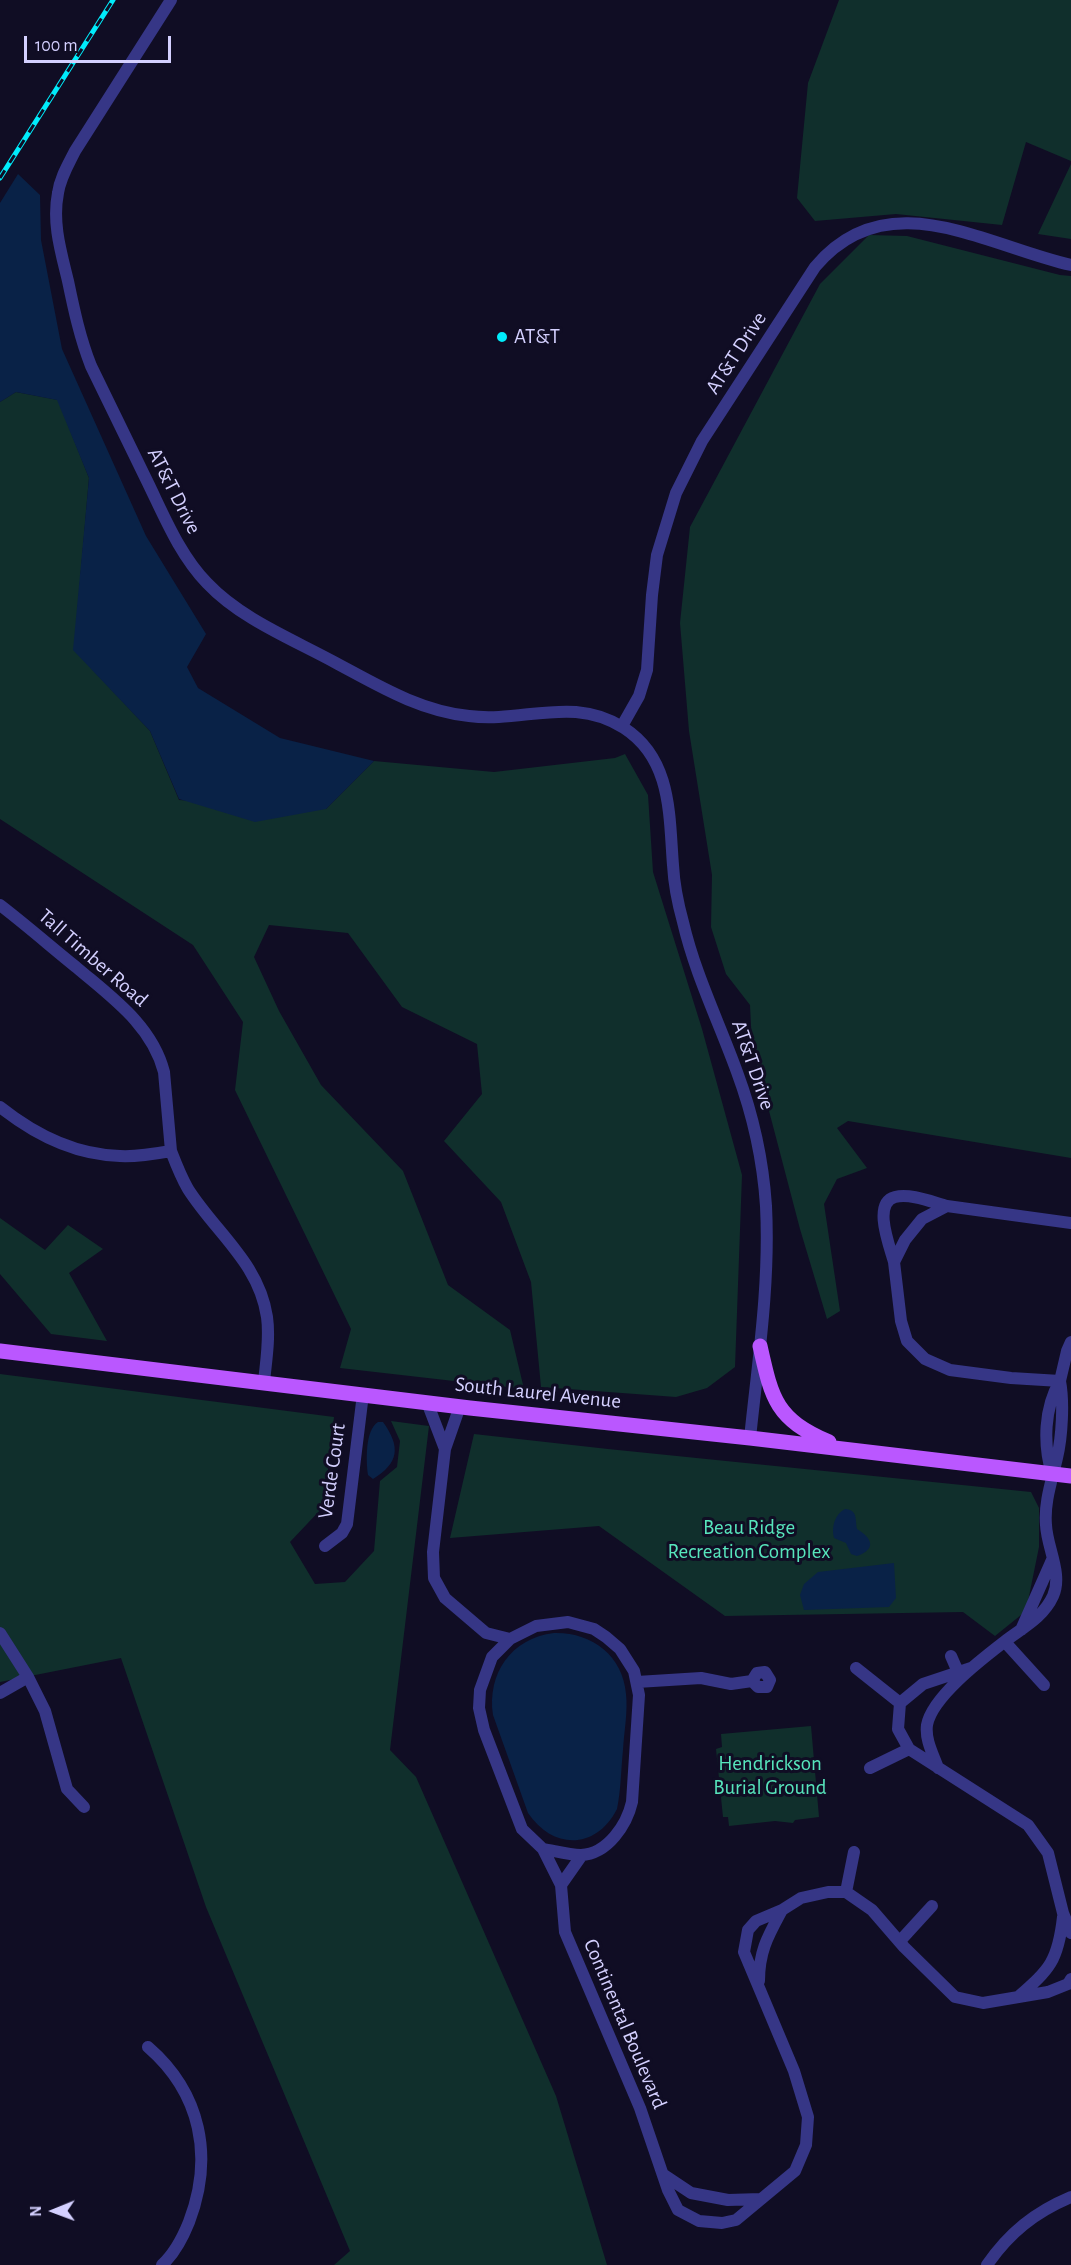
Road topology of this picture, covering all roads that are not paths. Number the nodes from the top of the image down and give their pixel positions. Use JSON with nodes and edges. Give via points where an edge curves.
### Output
{"nodes":[{"id":1,"x":171,"y":0,"type":"edge"},
{"id":2,"x":1071,"y":265,"type":"edge"},
{"id":3,"x":622,"y":726,"type":"junction"},
{"id":4,"x":0,"y":905,"type":"edge"},
{"id":5,"x":0,"y":1107,"type":"edge"},
{"id":6,"x":171,"y":1151,"type":"junction"},
{"id":7,"x":947,"y":1206,"type":"junction"},
{"id":8,"x":1071,"y":1223,"type":"edge"},
{"id":9,"x":894,"y":1262,"type":"junction"},
{"id":10,"x":1071,"y":1342,"type":"edge"},
{"id":11,"x":760,"y":1346,"type":"junction"},
{"id":12,"x":0,"y":1351,"type":"edge"},
{"id":13,"x":1060,"y":1381,"type":"junction"},
{"id":14,"x":264,"y":1382,"type":"junction"},
{"id":15,"x":363,"y":1394,"type":"junction"},
{"id":16,"x":427,"y":1402,"type":"junction"},
{"id":17,"x":460,"y":1406,"type":"junction"},
{"id":18,"x":750,"y":1437,"type":"junction"},
{"id":19,"x":445,"y":1449,"type":"junction"},
{"id":20,"x":849,"y":1449,"type":"junction"},
{"id":21,"x":1052,"y":1474,"type":"junction"},
{"id":22,"x":1071,"y":1476,"type":"edge"},
{"id":23,"x":325,"y":1546,"type":"dead end"},
{"id":24,"x":0,"y":1633,"type":"edge"},
{"id":25,"x":486,"y":1633,"type":"junction"},
{"id":26,"x":510,"y":1639,"type":"junction"},
{"id":27,"x":1005,"y":1642,"type":"junction"},
{"id":28,"x":951,"y":1656,"type":"dead end"},
{"id":29,"x":492,"y":1657,"type":"junction"},
{"id":30,"x":975,"y":1666,"type":"junction"},
{"id":31,"x":856,"y":1668,"type":"dead end"},
{"id":32,"x":958,"y":1672,"type":"junction"},
{"id":33,"x":28,"y":1677,"type":"junction"},
{"id":34,"x":752,"y":1681,"type":"dead end"},
{"id":35,"x":637,"y":1682,"type":"junction"},
{"id":36,"x":1044,"y":1684,"type":"dead end"},
{"id":37,"x":0,"y":1693,"type":"edge"},
{"id":38,"x":900,"y":1702,"type":"junction"},
{"id":39,"x":909,"y":1749,"type":"junction"},
{"id":40,"x":870,"y":1768,"type":"dead end"},
{"id":41,"x":938,"y":1768,"type":"junction"},
{"id":42,"x":84,"y":1807,"type":"dead end"},
{"id":43,"x":543,"y":1849,"type":"junction"},
{"id":44,"x":854,"y":1852,"type":"dead end"},
{"id":45,"x":582,"y":1855,"type":"junction"},
{"id":46,"x":561,"y":1885,"type":"junction"},
{"id":47,"x":846,"y":1892,"type":"junction"},
{"id":48,"x":932,"y":1906,"type":"dead end"},
{"id":49,"x":782,"y":1910,"type":"junction"},
{"id":50,"x":1064,"y":1913,"type":"junction"},
{"id":51,"x":1071,"y":1933,"type":"edge"},
{"id":52,"x":900,"y":1941,"type":"junction"},
{"id":53,"x":1071,"y":1979,"type":"edge"},
{"id":54,"x":759,"y":1990,"type":"junction"},
{"id":55,"x":1018,"y":1997,"type":"junction"},
{"id":56,"x":148,"y":2047,"type":"dead end"},
{"id":57,"x":664,"y":2175,"type":"junction"},
{"id":58,"x":1071,"y":2197,"type":"edge"},
{"id":59,"x":761,"y":2199,"type":"junction"},
{"id":60,"x":169,"y":2263,"type":"edge"},
{"id":61,"x":987,"y":2265,"type":"edge"}],
"edges":[{"from":1,"to":3,"type":"street","name":"AT&T Drive","via":[[75,151],[57,194],[56,220],[88,358],[181,549],[207,583],[248,615],[409,702],[481,717],[571,710],[598,715]]},
{"from":2,"to":3,"type":"street","name":"AT&T Drive","via":[[950,229],[906,222],[861,230],[827,252],[702,441],[676,493],[657,555],[647,670],[639,696]]},
{"from":3,"to":11,"type":"street","name":"AT&T Drive","via":[[648,750],[664,782],[682,922],[738,1073],[754,1128],[762,1166],[766,1240]]},
{"from":4,"to":6,"type":"street","name":"Tall Timber Road","via":[[127,1011],[147,1035],[164,1072]]},
{"from":5,"to":6,"type":"street","via":[[31,1129],[87,1152],[120,1156]]},
{"from":6,"to":14,"type":"street","name":"Tall Timber Road","via":[[189,1190],[242,1255],[258,1286],[268,1327]]},
{"from":7,"to":8,"type":"street"},
{"from":7,"to":9,"type":"street","via":[[921,1219],[904,1240]]},
{"from":7,"to":9,"type":"street","via":[[907,1196],[889,1201],[883,1221]]},
{"from":9,"to":13,"type":"street","via":[[907,1341],[925,1359],[950,1370]]},
{"from":10,"to":13,"type":"street"},
{"from":11,"to":18,"type":"street","name":"AT&T Drive"},
{"from":11,"to":20,"type":"main road","via":[[768,1382],[777,1405],[788,1418],[815,1436]]},
{"from":12,"to":14,"type":"main road","name":"South Laurel Avenue"},
{"from":13,"to":21,"type":"street","via":[[1062,1395],[1054,1423],[1057,1457]]},
{"from":14,"to":15,"type":"main road","name":"South Laurel Avenue"},
{"from":15,"to":16,"type":"main road","name":"South Laurel Avenue"},
{"from":15,"to":23,"type":"street","name":"Verde Court","via":[[347,1524]]},
{"from":16,"to":17,"type":"main road","name":"South Laurel Avenue"},
{"from":16,"to":19,"type":"street"},
{"from":17,"to":18,"type":"main road","name":"South Laurel Avenue"},
{"from":17,"to":19,"type":"street"},
{"from":18,"to":20,"type":"main road","name":"South Laurel Avenue"},
{"from":19,"to":25,"type":"street","via":[[433,1552],[434,1578],[445,1598]]},
{"from":20,"to":21,"type":"main road","name":"South Laurel Avenue"},
{"from":21,"to":22,"type":"main road","name":"South Laurel Avenue"},
{"from":21,"to":27,"type":"street","via":[[1046,1524],[1056,1586],[1052,1598],[1033,1622]]},
{"from":24,"to":33,"type":"street"},
{"from":25,"to":26,"type":"street"},
{"from":25,"to":29,"type":"street"},
{"from":26,"to":29,"type":"street","name":"Continental Boulevard"},
{"from":26,"to":35,"type":"street","name":"Continental Boulevard","via":[[536,1626],[582,1625],[620,1649]]},
{"from":27,"to":30,"type":"street"},
{"from":27,"to":36,"type":"street"},
{"from":28,"to":32,"type":"street"},
{"from":29,"to":43,"type":"street","name":"Continental Boulevard","via":[[480,1690],[484,1730],[522,1829]]},
{"from":30,"to":32,"type":"street"},
{"from":30,"to":41,"type":"street","via":[[942,1698],[927,1724],[927,1740]]},
{"from":31,"to":38,"type":"street"},
{"from":32,"to":38,"type":"street","via":[[923,1684]]},
{"from":33,"to":37,"type":"street"},
{"from":33,"to":42,"type":"street","via":[[45,1711],[67,1789]]},
{"from":34,"to":35,"type":"street","via":[[731,1684],[701,1678]]},
{"from":35,"to":45,"type":"street","name":"Continental Boulevard","via":[[640,1703],[629,1813],[608,1842]]},
{"from":38,"to":39,"type":"street","via":[[898,1729]]},
{"from":39,"to":40,"type":"street"},
{"from":39,"to":41,"type":"street"},
{"from":41,"to":50,"type":"street","via":[[1028,1825],[1048,1853]]},
{"from":43,"to":45,"type":"street"},
{"from":43,"to":46,"type":"street","name":"Continental Boulevard"},
{"from":44,"to":47,"type":"street"},
{"from":45,"to":46,"type":"street","name":"Continental Boulevard"},
{"from":46,"to":57,"type":"street","name":"Continental Boulevard","via":[[565,1932],[640,2108]]},
{"from":47,"to":49,"type":"street","name":"Continental Boulevard","via":[[801,1898]]},
{"from":47,"to":52,"type":"street","via":[[872,1910]]},
{"from":48,"to":52,"type":"street"},
{"from":49,"to":54,"type":"street","name":"Continental Boulevard","via":[[764,1942]]},
{"from":49,"to":54,"type":"street","name":"Continental Boulevard","via":[[756,1921],[746,1937],[744,1952]]},
{"from":50,"to":51,"type":"street"},
{"from":50,"to":55,"type":"street","via":[[1060,1942],[1051,1965]]},
{"from":52,"to":55,"type":"street","via":[[955,1997],[983,2003]]},
{"from":53,"to":55,"type":"street","via":[[1048,1992]]},
{"from":54,"to":59,"type":"street","name":"Continental Boulevard","via":[[794,2071],[808,2117],[806,2145],[795,2171]]},
{"from":56,"to":60,"type":"street","via":[[167,2064],[190,2101],[203,2163],[198,2199]]},
{"from":57,"to":59,"type":"street","via":[[691,2193],[728,2200]]},
{"from":57,"to":59,"type":"street","name":"Continental Boulevard","via":[[678,2210],[699,2221],[736,2220]]},
{"from":58,"to":61,"type":"street","via":[[1022,2225]]}]}
